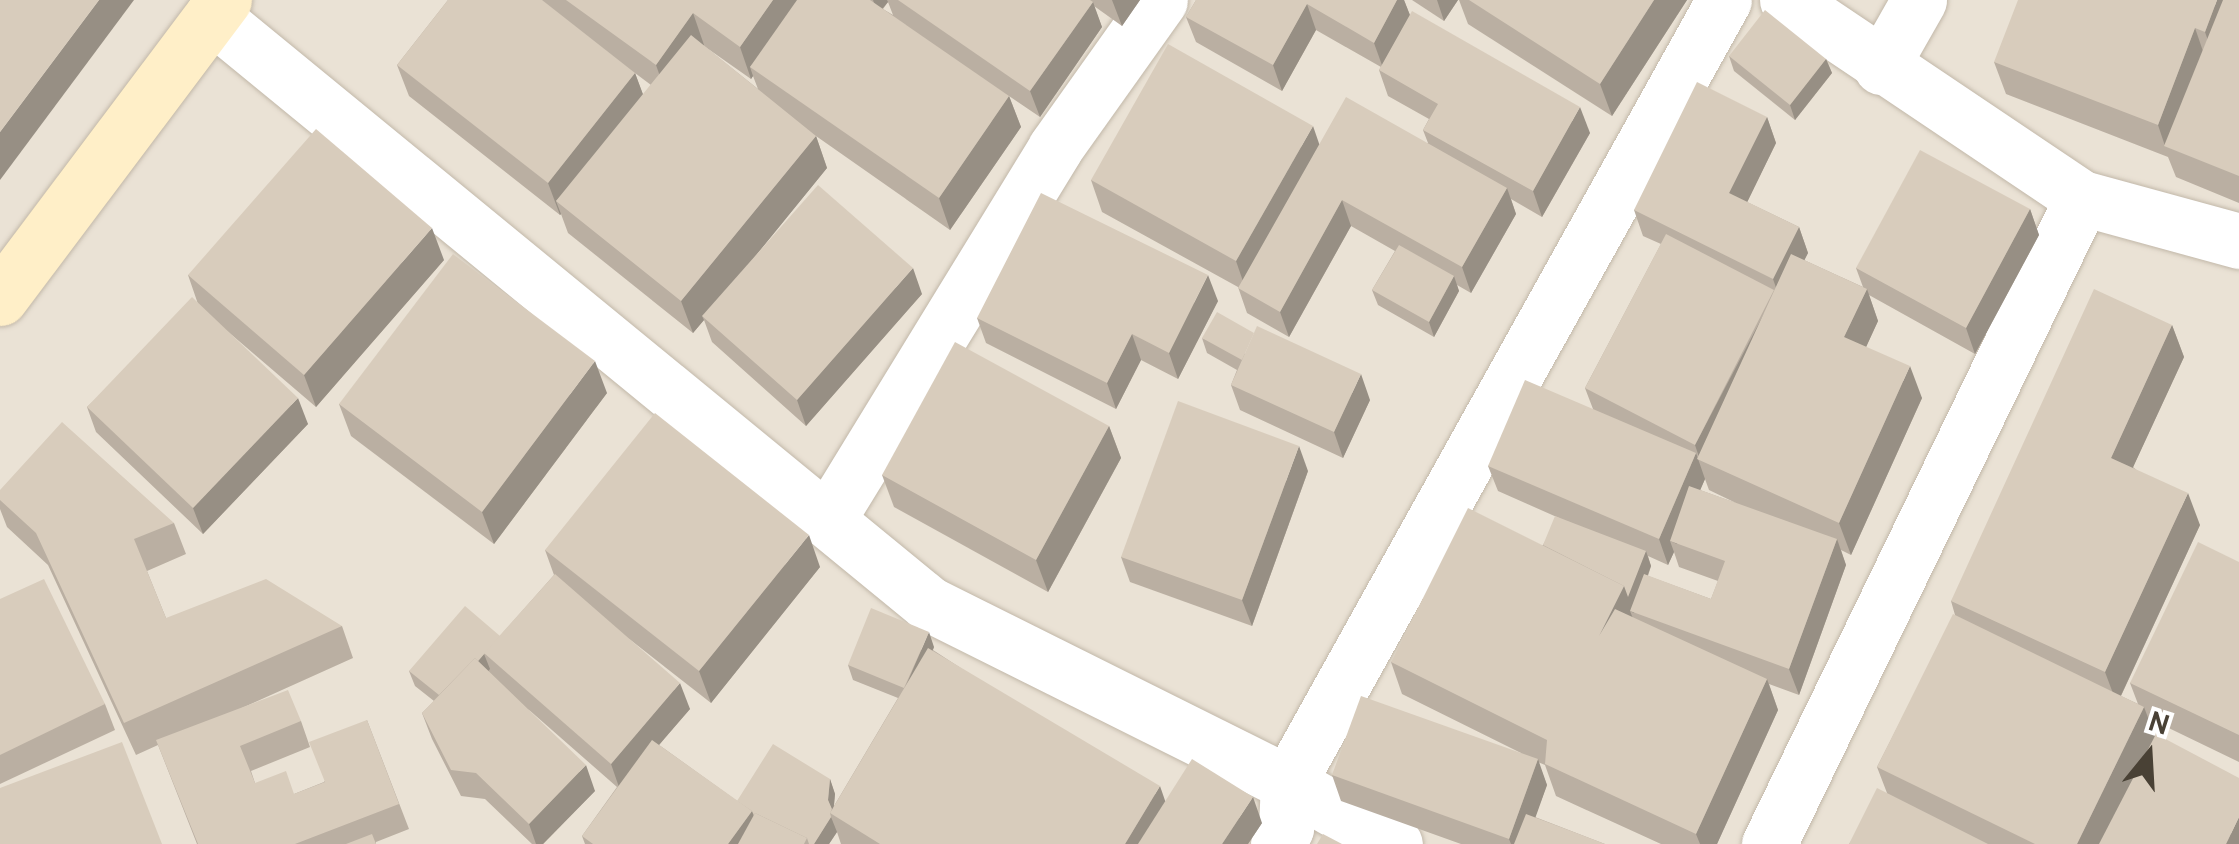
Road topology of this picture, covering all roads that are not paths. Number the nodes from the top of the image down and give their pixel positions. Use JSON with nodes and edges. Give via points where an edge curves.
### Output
{"nodes":[{"id":1,"x":1160,"y":0,"type":"edge"},
{"id":2,"x":1724,"y":0,"type":"edge"},
{"id":3,"x":1786,"y":0,"type":"edge"},
{"id":4,"x":1919,"y":0,"type":"edge"},
{"id":5,"x":218,"y":8,"type":"edge"},
{"id":6,"x":1881,"y":68,"type":"junction"},
{"id":7,"x":2082,"y":198,"type":"junction"},
{"id":8,"x":2239,"y":241,"type":"edge"},
{"id":9,"x":0,"y":298,"type":"edge"},
{"id":10,"x":828,"y":519,"type":"junction"},
{"id":11,"x":1288,"y":783,"type":"junction"},
{"id":12,"x":1278,"y":844,"type":"edge"},
{"id":13,"x":1396,"y":844,"type":"edge"},
{"id":14,"x":1769,"y":844,"type":"edge"}],
"edges":[{"from":1,"to":10,"type":"street","via":[[1055,148]]},
{"from":2,"to":11,"type":"street"},
{"from":3,"to":6,"type":"street"},
{"from":4,"to":6,"type":"street"},
{"from":5,"to":9,"type":"street"},
{"from":5,"to":10,"type":"street"},
{"from":6,"to":7,"type":"street"},
{"from":7,"to":8,"type":"street"},
{"from":7,"to":14,"type":"street"},
{"from":10,"to":11,"type":"street","via":[[929,604]]},
{"from":11,"to":12,"type":"street","via":[[1286,828]]},
{"from":11,"to":13,"type":"street"}]}
